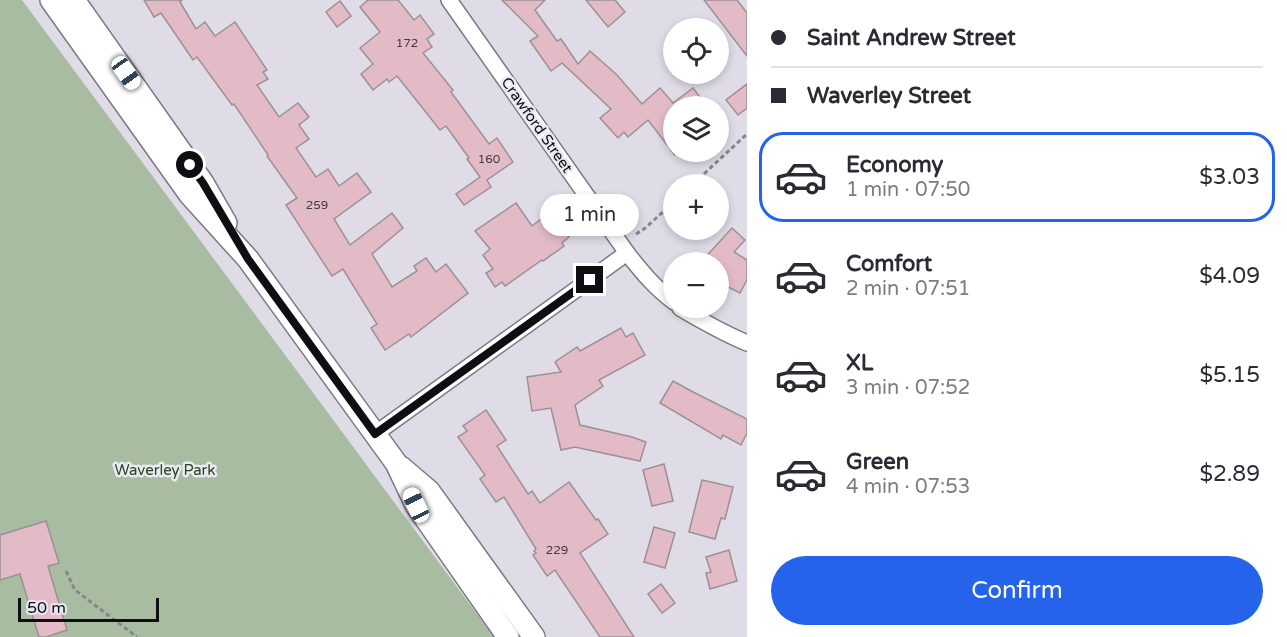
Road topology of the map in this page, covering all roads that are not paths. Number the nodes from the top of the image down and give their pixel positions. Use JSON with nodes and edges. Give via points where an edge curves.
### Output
{"nodes":[{"id":1,"x":51,"y":0,"type":"edge"},
{"id":2,"x":74,"y":0,"type":"edge"},
{"id":3,"x":449,"y":0,"type":"edge"},
{"id":4,"x":627,"y":253,"type":"junction"},
{"id":5,"x":248,"y":259,"type":"junction"},
{"id":6,"x":663,"y":294,"type":"edge"},
{"id":7,"x":696,"y":318,"type":"edge"},
{"id":8,"x":747,"y":343,"type":"edge"},
{"id":9,"x":375,"y":434,"type":"junction"},
{"id":10,"x":396,"y":463,"type":"junction"},
{"id":11,"x":508,"y":637,"type":"edge"},
{"id":12,"x":534,"y":637,"type":"edge"}],
"edges":[{"from":1,"to":5,"type":"street","via":[[190,195]]},
{"from":2,"to":5,"type":"street","via":[[203,183]]},
{"from":3,"to":4,"type":"street","name":"Crawford Street"},
{"from":4,"to":6,"type":"street","name":"Crawford Street"},
{"from":4,"to":9,"type":"street"},
{"from":5,"to":9,"type":"street"},
{"from":7,"to":8,"type":"street"},
{"from":9,"to":10,"type":"street"},
{"from":10,"to":11,"type":"street","via":[[416,505]]},
{"from":10,"to":12,"type":"street","via":[[429,491]]}]}
